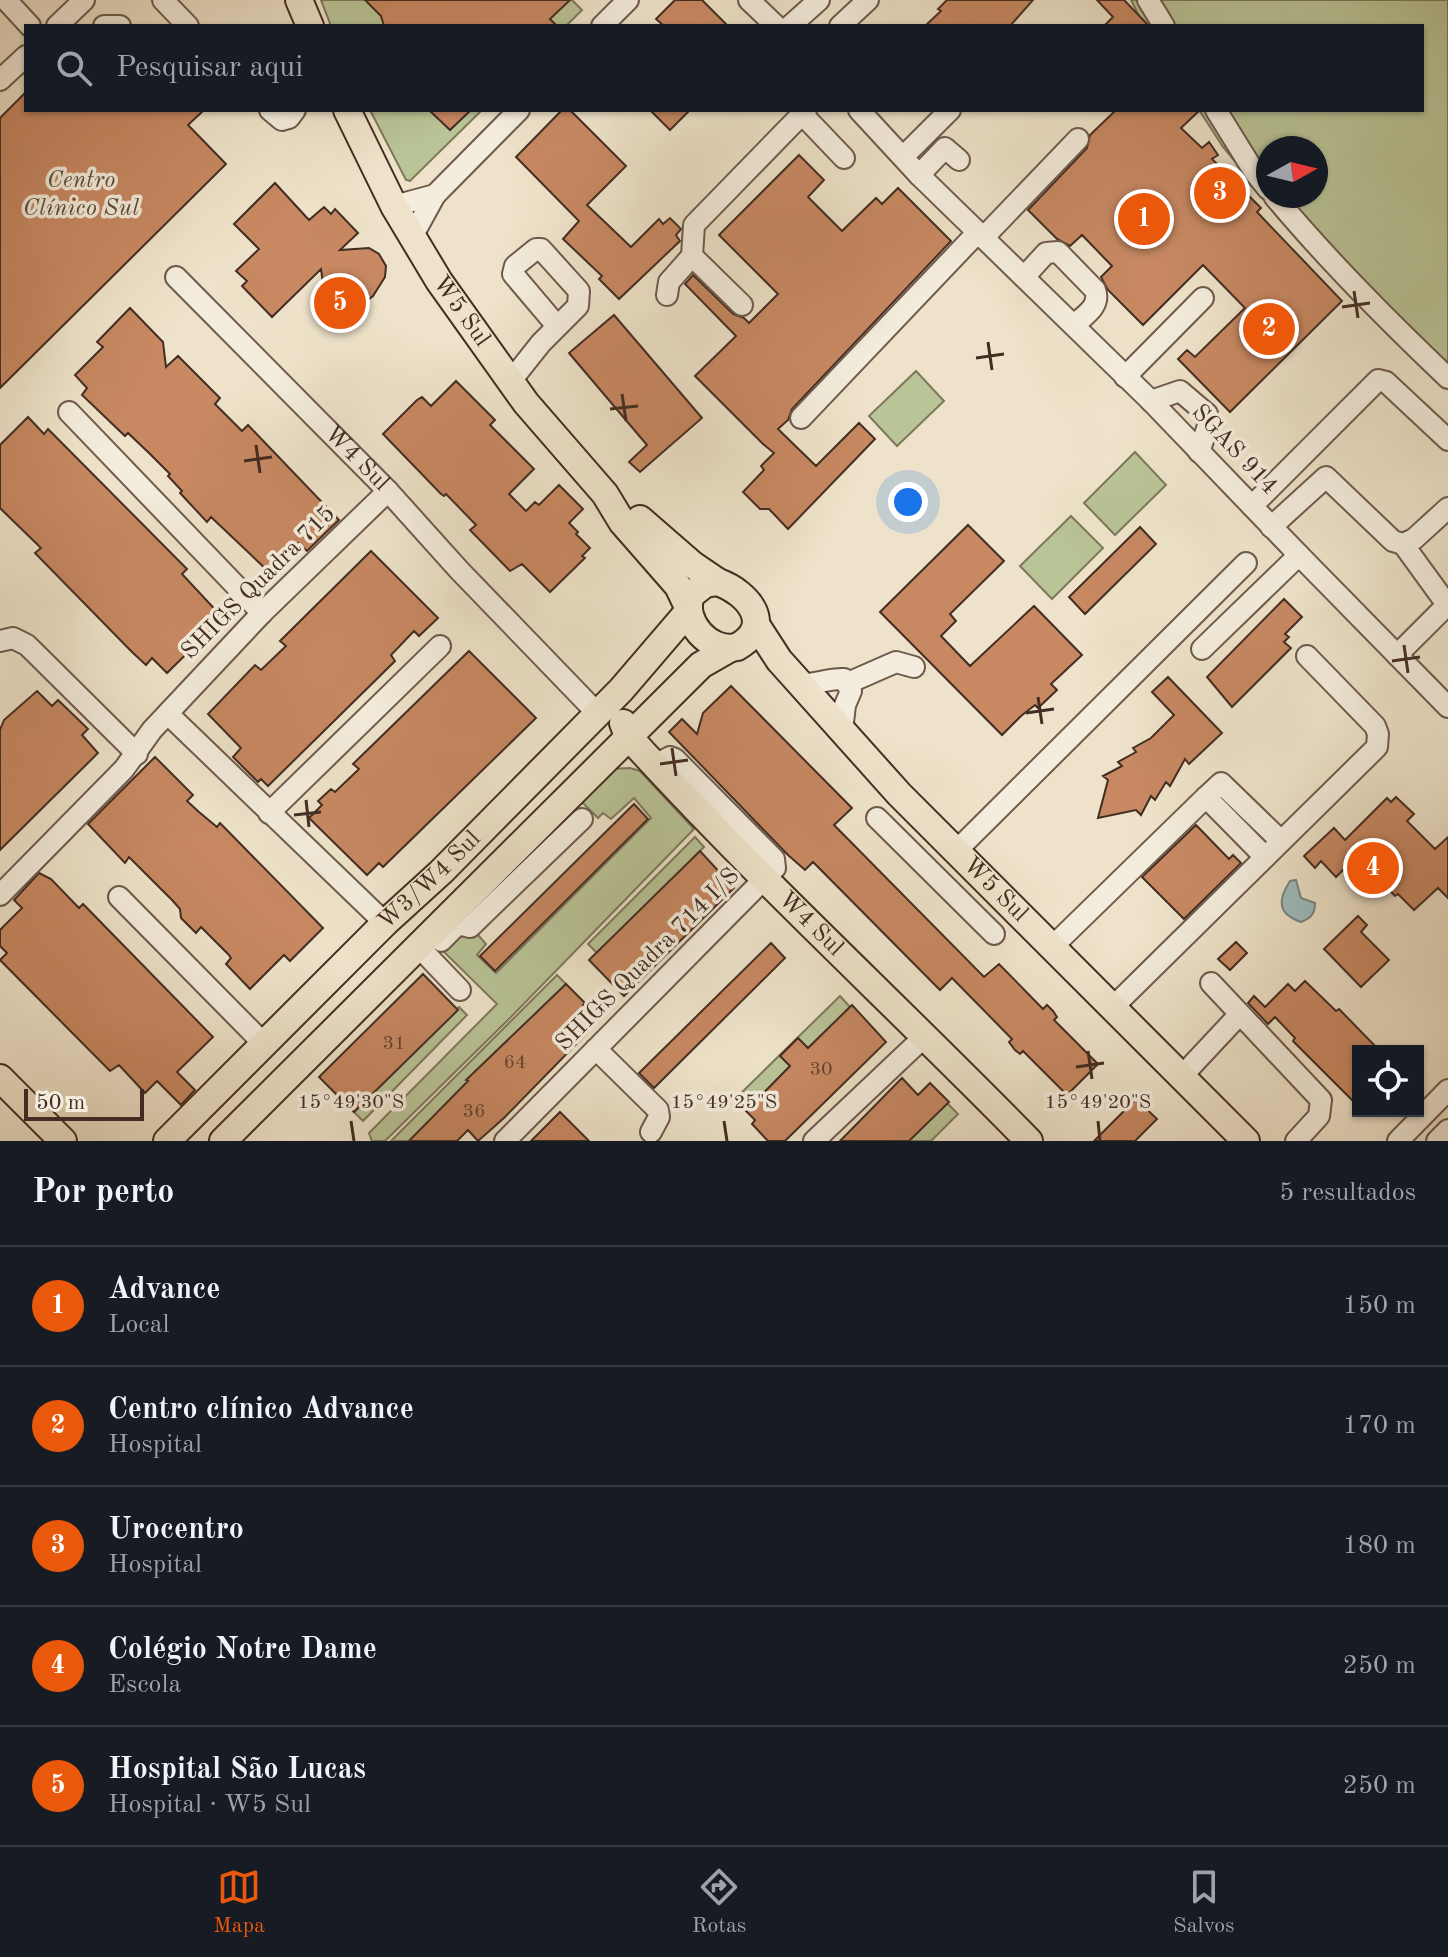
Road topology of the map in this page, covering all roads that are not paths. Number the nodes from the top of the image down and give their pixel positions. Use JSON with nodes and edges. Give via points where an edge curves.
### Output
{"nodes":[{"id":1,"x":6,"y":0,"type":"edge"},
{"id":2,"x":163,"y":0,"type":"edge"},
{"id":3,"x":299,"y":0,"type":"edge"},
{"id":4,"x":628,"y":0,"type":"edge"},
{"id":5,"x":749,"y":0,"type":"edge"},
{"id":6,"x":819,"y":0,"type":"edge"},
{"id":7,"x":868,"y":0,"type":"edge"},
{"id":8,"x":1148,"y":0,"type":"edge"},
{"id":9,"x":76,"y":2,"type":"edge"},
{"id":10,"x":28,"y":24,"type":"edge"},
{"id":11,"x":59,"y":24,"type":"edge"},
{"id":12,"x":186,"y":24,"type":"edge"},
{"id":13,"x":309,"y":24,"type":"edge"},
{"id":14,"x":604,"y":24,"type":"edge"},
{"id":15,"x":774,"y":24,"type":"edge"},
{"id":16,"x":792,"y":24,"type":"edge"},
{"id":17,"x":842,"y":24,"type":"edge"},
{"id":18,"x":1163,"y":24,"type":"edge"},
{"id":19,"x":24,"y":58,"type":"edge"},
{"id":20,"x":0,"y":80,"type":"edge"},
{"id":21,"x":272,"y":112,"type":"edge"},
{"id":22,"x":294,"y":112,"type":"edge"},
{"id":23,"x":348,"y":112,"type":"edge"},
{"id":24,"x":517,"y":112,"type":"edge"},
{"id":25,"x":804,"y":112,"type":"edge"},
{"id":26,"x":861,"y":112,"type":"edge"},
{"id":27,"x":948,"y":112,"type":"edge"},
{"id":28,"x":1217,"y":112,"type":"edge"},
{"id":29,"x":1078,"y":139,"type":"dead end"},
{"id":30,"x":903,"y":157,"type":"junction"},
{"id":31,"x":844,"y":158,"type":"dead end"},
{"id":32,"x":959,"y":160,"type":"dead end"},
{"id":33,"x":1256,"y":174,"type":"edge"},
{"id":34,"x":919,"y":175,"type":"junction"},
{"id":35,"x":435,"y":195,"type":"junction"},
{"id":36,"x":394,"y":206,"type":"junction"},
{"id":37,"x":1284,"y":208,"type":"edge"},
{"id":38,"x":980,"y":235,"type":"junction"},
{"id":39,"x":412,"y":237,"type":"junction"},
{"id":40,"x":692,"y":256,"type":"junction"},
{"id":41,"x":176,"y":277,"type":"dead end"},
{"id":42,"x":1024,"y":277,"type":"junction"},
{"id":43,"x":667,"y":295,"type":"dead end"},
{"id":44,"x":1203,"y":298,"type":"dead end"},
{"id":45,"x":742,"y":305,"type":"dead end"},
{"id":46,"x":1074,"y":325,"type":"junction"},
{"id":47,"x":557,"y":326,"type":"dead end"},
{"id":48,"x":1125,"y":377,"type":"junction"},
{"id":49,"x":1448,"y":378,"type":"edge"},
{"id":50,"x":510,"y":382,"type":"junction"},
{"id":51,"x":1151,"y":401,"type":"junction"},
{"id":52,"x":69,"y":412,"type":"dead end"},
{"id":53,"x":801,"y":418,"type":"dead end"},
{"id":54,"x":1448,"y":440,"type":"edge"},
{"id":55,"x":1199,"y":452,"type":"junction"},
{"id":56,"x":1303,"y":454,"type":"junction"},
{"id":57,"x":1326,"y":477,"type":"junction"},
{"id":58,"x":388,"y":491,"type":"junction"},
{"id":59,"x":605,"y":494,"type":"junction"},
{"id":60,"x":1252,"y":506,"type":"junction"},
{"id":61,"x":1448,"y":508,"type":"edge"},
{"id":62,"x":1271,"y":527,"type":"junction"},
{"id":63,"x":1403,"y":544,"type":"junction"},
{"id":64,"x":1299,"y":555,"type":"junction"},
{"id":65,"x":1246,"y":563,"type":"dead end"},
{"id":66,"x":718,"y":582,"type":"junction"},
{"id":67,"x":1448,"y":606,"type":"edge"},
{"id":68,"x":687,"y":609,"type":"junction"},
{"id":69,"x":262,"y":613,"type":"junction"},
{"id":70,"x":757,"y":626,"type":"junction"},
{"id":71,"x":0,"y":641,"type":"edge"},
{"id":72,"x":440,"y":646,"type":"dead end"},
{"id":73,"x":729,"y":649,"type":"junction"},
{"id":74,"x":1202,"y":649,"type":"dead end"},
{"id":75,"x":1397,"y":655,"type":"junction"},
{"id":76,"x":1307,"y":656,"type":"dead end"},
{"id":77,"x":914,"y":667,"type":"dead end"},
{"id":78,"x":848,"y":683,"type":"junction"},
{"id":79,"x":801,"y":684,"type":"junction"},
{"id":80,"x":621,"y":690,"type":"junction"},
{"id":81,"x":1448,"y":707,"type":"edge"},
{"id":82,"x":168,"y":714,"type":"junction"},
{"id":83,"x":598,"y":714,"type":"junction"},
{"id":84,"x":842,"y":731,"type":"junction"},
{"id":85,"x":628,"y":736,"type":"junction"},
{"id":86,"x":137,"y":754,"type":"junction"},
{"id":87,"x":606,"y":759,"type":"junction"},
{"id":88,"x":655,"y":765,"type":"junction"},
{"id":89,"x":1206,"y":797,"type":"junction"},
{"id":90,"x":269,"y":813,"type":"junction"},
{"id":91,"x":877,"y":818,"type":"dead end"},
{"id":92,"x":582,"y":819,"type":"dead end"},
{"id":93,"x":1281,"y":841,"type":"junction"},
{"id":94,"x":956,"y":851,"type":"junction"},
{"id":95,"x":1265,"y":857,"type":"junction"},
{"id":96,"x":441,"y":872,"type":"junction"},
{"id":97,"x":763,"y":880,"type":"junction"},
{"id":98,"x":0,"y":895,"type":"edge"},
{"id":99,"x":119,"y":897,"type":"dead end"},
{"id":100,"x":467,"y":899,"type":"junction"},
{"id":101,"x":385,"y":923,"type":"junction"},
{"id":102,"x":994,"y":934,"type":"dead end"},
{"id":103,"x":1051,"y":948,"type":"junction"},
{"id":104,"x":423,"y":951,"type":"junction"},
{"id":105,"x":1211,"y":983,"type":"dead end"},
{"id":106,"x":460,"y":990,"type":"dead end"},
{"id":107,"x":1111,"y":1009,"type":"junction"},
{"id":108,"x":1239,"y":1015,"type":"junction"},
{"id":109,"x":925,"y":1036,"type":"junction"},
{"id":110,"x":264,"y":1044,"type":"junction"},
{"id":111,"x":596,"y":1049,"type":"junction"},
{"id":112,"x":1181,"y":1077,"type":"junction"},
{"id":113,"x":0,"y":1078,"type":"edge"},
{"id":114,"x":1448,"y":1090,"type":"edge"},
{"id":115,"x":215,"y":1093,"type":"junction"},
{"id":116,"x":243,"y":1122,"type":"junction"},
{"id":117,"x":1448,"y":1130,"type":"edge"},
{"id":118,"x":651,"y":1132,"type":"dead end"},
{"id":119,"x":63,"y":1141,"type":"edge"},
{"id":120,"x":167,"y":1141,"type":"edge"},
{"id":121,"x":223,"y":1141,"type":"edge"},
{"id":122,"x":505,"y":1141,"type":"edge"},
{"id":123,"x":814,"y":1141,"type":"edge"},
{"id":124,"x":1029,"y":1141,"type":"edge"},
{"id":125,"x":1246,"y":1141,"type":"edge"},
{"id":126,"x":1296,"y":1141,"type":"edge"},
{"id":127,"x":1398,"y":1141,"type":"edge"},
{"id":128,"x":1437,"y":1141,"type":"edge"}],
"edges":[{"from":1,"to":10,"type":"street"},
{"from":2,"to":12,"type":"street"},
{"from":3,"to":13,"type":"main road"},
{"from":4,"to":14,"type":"street"},
{"from":5,"to":15,"type":"street"},
{"from":6,"to":16,"type":"street"},
{"from":7,"to":17,"type":"street"},
{"from":8,"to":18,"type":"street"},
{"from":9,"to":11,"type":"street"},
{"from":19,"to":20,"type":"street"},
{"from":21,"to":22,"type":"street","via":[[282,120]]},
{"from":23,"to":36,"type":"main road","name":"W5 Sul"},
{"from":24,"to":35,"type":"street"},
{"from":25,"to":31,"type":"street"},
{"from":25,"to":40,"type":"street","via":[[694,225]]},
{"from":26,"to":30,"type":"street","name":"SGAS 914"},
{"from":27,"to":30,"type":"street"},
{"from":28,"to":33,"type":"street"},
{"from":29,"to":38,"type":"street"},
{"from":30,"to":34,"type":"street","name":"SGAS 914"},
{"from":32,"to":34,"type":"street","via":[[945,148]]},
{"from":34,"to":38,"type":"street","name":"SGAS 914"},
{"from":35,"to":36,"type":"street"},
{"from":35,"to":39,"type":"street"},
{"from":36,"to":39,"type":"main road","name":"W5 Sul"},
{"from":37,"to":49,"type":"street"},
{"from":38,"to":42,"type":"street","name":"SGAS 914"},
{"from":38,"to":53,"type":"street"},
{"from":39,"to":50,"type":"main road","name":"W5 Sul"},
{"from":40,"to":43,"type":"street","via":[[669,282]]},
{"from":40,"to":45,"type":"street"},
{"from":41,"to":58,"type":"street","name":"W4 Sul"},
{"from":42,"to":46,"type":"street","name":"SGAS 914"},
{"from":42,"to":46,"type":"street","via":[[1046,253],[1058,252],[1097,296],[1097,303]]},
{"from":44,"to":48,"type":"street"},
{"from":46,"to":48,"type":"street","name":"SGAS 914"},
{"from":47,"to":50,"type":"street"},
{"from":48,"to":51,"type":"street","name":"SGAS 914"},
{"from":50,"to":59,"type":"main road","name":"W5 Sul"},
{"from":51,"to":55,"type":"street","name":"SGAS 914"},
{"from":51,"to":55,"type":"street","via":[[1180,391],[1207,414]]},
{"from":52,"to":69,"type":"street"},
{"from":54,"to":56,"type":"street","via":[[1378,380]]},
{"from":55,"to":60,"type":"street","name":"SGAS 914"},
{"from":56,"to":57,"type":"street"},
{"from":56,"to":60,"type":"street"},
{"from":57,"to":62,"type":"street"},
{"from":57,"to":63,"type":"street","via":[[1393,541]]},
{"from":58,"to":69,"type":"street","name":"SHIGS Quadra 715"},
{"from":58,"to":83,"type":"street","name":"W4 Sul"},
{"from":59,"to":66,"type":"main road","name":"W5 Sul"},
{"from":59,"to":68,"type":"main road","name":"W5 Sul","via":[[622,522],[678,586]]},
{"from":60,"to":62,"type":"street","name":"SGAS 914"},
{"from":61,"to":63,"type":"street"},
{"from":62,"to":64,"type":"street","name":"SGAS 914"},
{"from":63,"to":67,"type":"street"},
{"from":64,"to":74,"type":"street"},
{"from":64,"to":75,"type":"street","name":"SGAS 914"},
{"from":65,"to":94,"type":"street"},
{"from":66,"to":68,"type":"main road","via":[[691,595]]},
{"from":66,"to":70,"type":"main road","via":[[748,601]]},
{"from":67,"to":75,"type":"street"},
{"from":68,"to":73,"type":"main road","via":[[709,640]]},
{"from":68,"to":80,"type":"main road","name":"W3/W4 Sul"},
{"from":69,"to":82,"type":"street","name":"SHIGS Quadra 715"},
{"from":70,"to":73,"type":"main road","via":[[744,643]]},
{"from":70,"to":79,"type":"main road","name":"W5 Sul"},
{"from":71,"to":86,"type":"street","via":[[13,638],[27,645]]},
{"from":72,"to":90,"type":"street"},
{"from":73,"to":85,"type":"main road","name":"W3/W4 Sul","via":[[701,665]]},
{"from":75,"to":81,"type":"street","name":"SGAS 914"},
{"from":76,"to":93,"type":"street","via":[[1375,726],[1379,741]]},
{"from":77,"to":78,"type":"street","via":[[896,662]]},
{"from":78,"to":79,"type":"street","via":[[836,679]]},
{"from":78,"to":84,"type":"street"},
{"from":79,"to":84,"type":"main road","name":"W5 Sul"},
{"from":80,"to":83,"type":"main road","name":"W3/W4 Sul"},
{"from":80,"to":85,"type":"main road"},
{"from":82,"to":86,"type":"street","name":"SHIGS Quadra 715"},
{"from":82,"to":90,"type":"street"},
{"from":83,"to":96,"type":"main road","name":"W3/W4 Sul"},
{"from":84,"to":94,"type":"main road","name":"W5 Sul"},
{"from":85,"to":87,"type":"main road","name":"W3/W4 Sul"},
{"from":85,"to":88,"type":"main road","name":"W4 Sul"},
{"from":86,"to":98,"type":"street","name":"SHIGS Quadra 715"},
{"from":87,"to":88,"type":"main road","via":[[630,754]]},
{"from":87,"to":100,"type":"main road","name":"W3/W4 Sul"},
{"from":88,"to":97,"type":"main road","name":"W4 Sul"},
{"from":89,"to":93,"type":"street","via":[[1221,783]]},
{"from":89,"to":95,"type":"street"},
{"from":89,"to":103,"type":"street"},
{"from":90,"to":101,"type":"street"},
{"from":91,"to":102,"type":"street"},
{"from":92,"to":104,"type":"street","via":[[470,927],[458,924]]},
{"from":93,"to":95,"type":"street"},
{"from":94,"to":103,"type":"main road","name":"W5 Sul"},
{"from":95,"to":107,"type":"street"},
{"from":96,"to":100,"type":"main road"},
{"from":96,"to":101,"type":"main road","name":"W3/W4 Sul"},
{"from":97,"to":109,"type":"main road","name":"W4 Sul"},
{"from":97,"to":111,"type":"street","name":"SHIGS Quadra 714 I/S"},
{"from":99,"to":110,"type":"street"},
{"from":100,"to":104,"type":"main road","name":"W3/W4 Sul"},
{"from":101,"to":110,"type":"main road","name":"W3/W4 Sul"},
{"from":103,"to":107,"type":"main road","name":"W5 Sul"},
{"from":104,"to":106,"type":"street"},
{"from":104,"to":116,"type":"main road","name":"W3/W4 Sul"},
{"from":105,"to":108,"type":"street"},
{"from":107,"to":112,"type":"main road","name":"W5 Sul"},
{"from":108,"to":112,"type":"street"},
{"from":108,"to":126,"type":"street","via":[[1321,1100],[1319,1116]]},
{"from":109,"to":123,"type":"street"},
{"from":109,"to":124,"type":"main road","name":"W4 Sul"},
{"from":110,"to":115,"type":"main road","name":"W3/W4 Sul"},
{"from":111,"to":118,"type":"street","via":[[658,1110]]},
{"from":111,"to":122,"type":"street","name":"SHIGS Quadra 714 I/S"},
{"from":112,"to":125,"type":"main road","name":"W5 Sul"},
{"from":113,"to":119,"type":"main road"},
{"from":114,"to":127,"type":"street"},
{"from":115,"to":116,"type":"main road"},
{"from":115,"to":120,"type":"main road","name":"W3/W4 Sul"},
{"from":116,"to":121,"type":"main road","name":"W3/W4 Sul"},
{"from":117,"to":128,"type":"street"}]}
